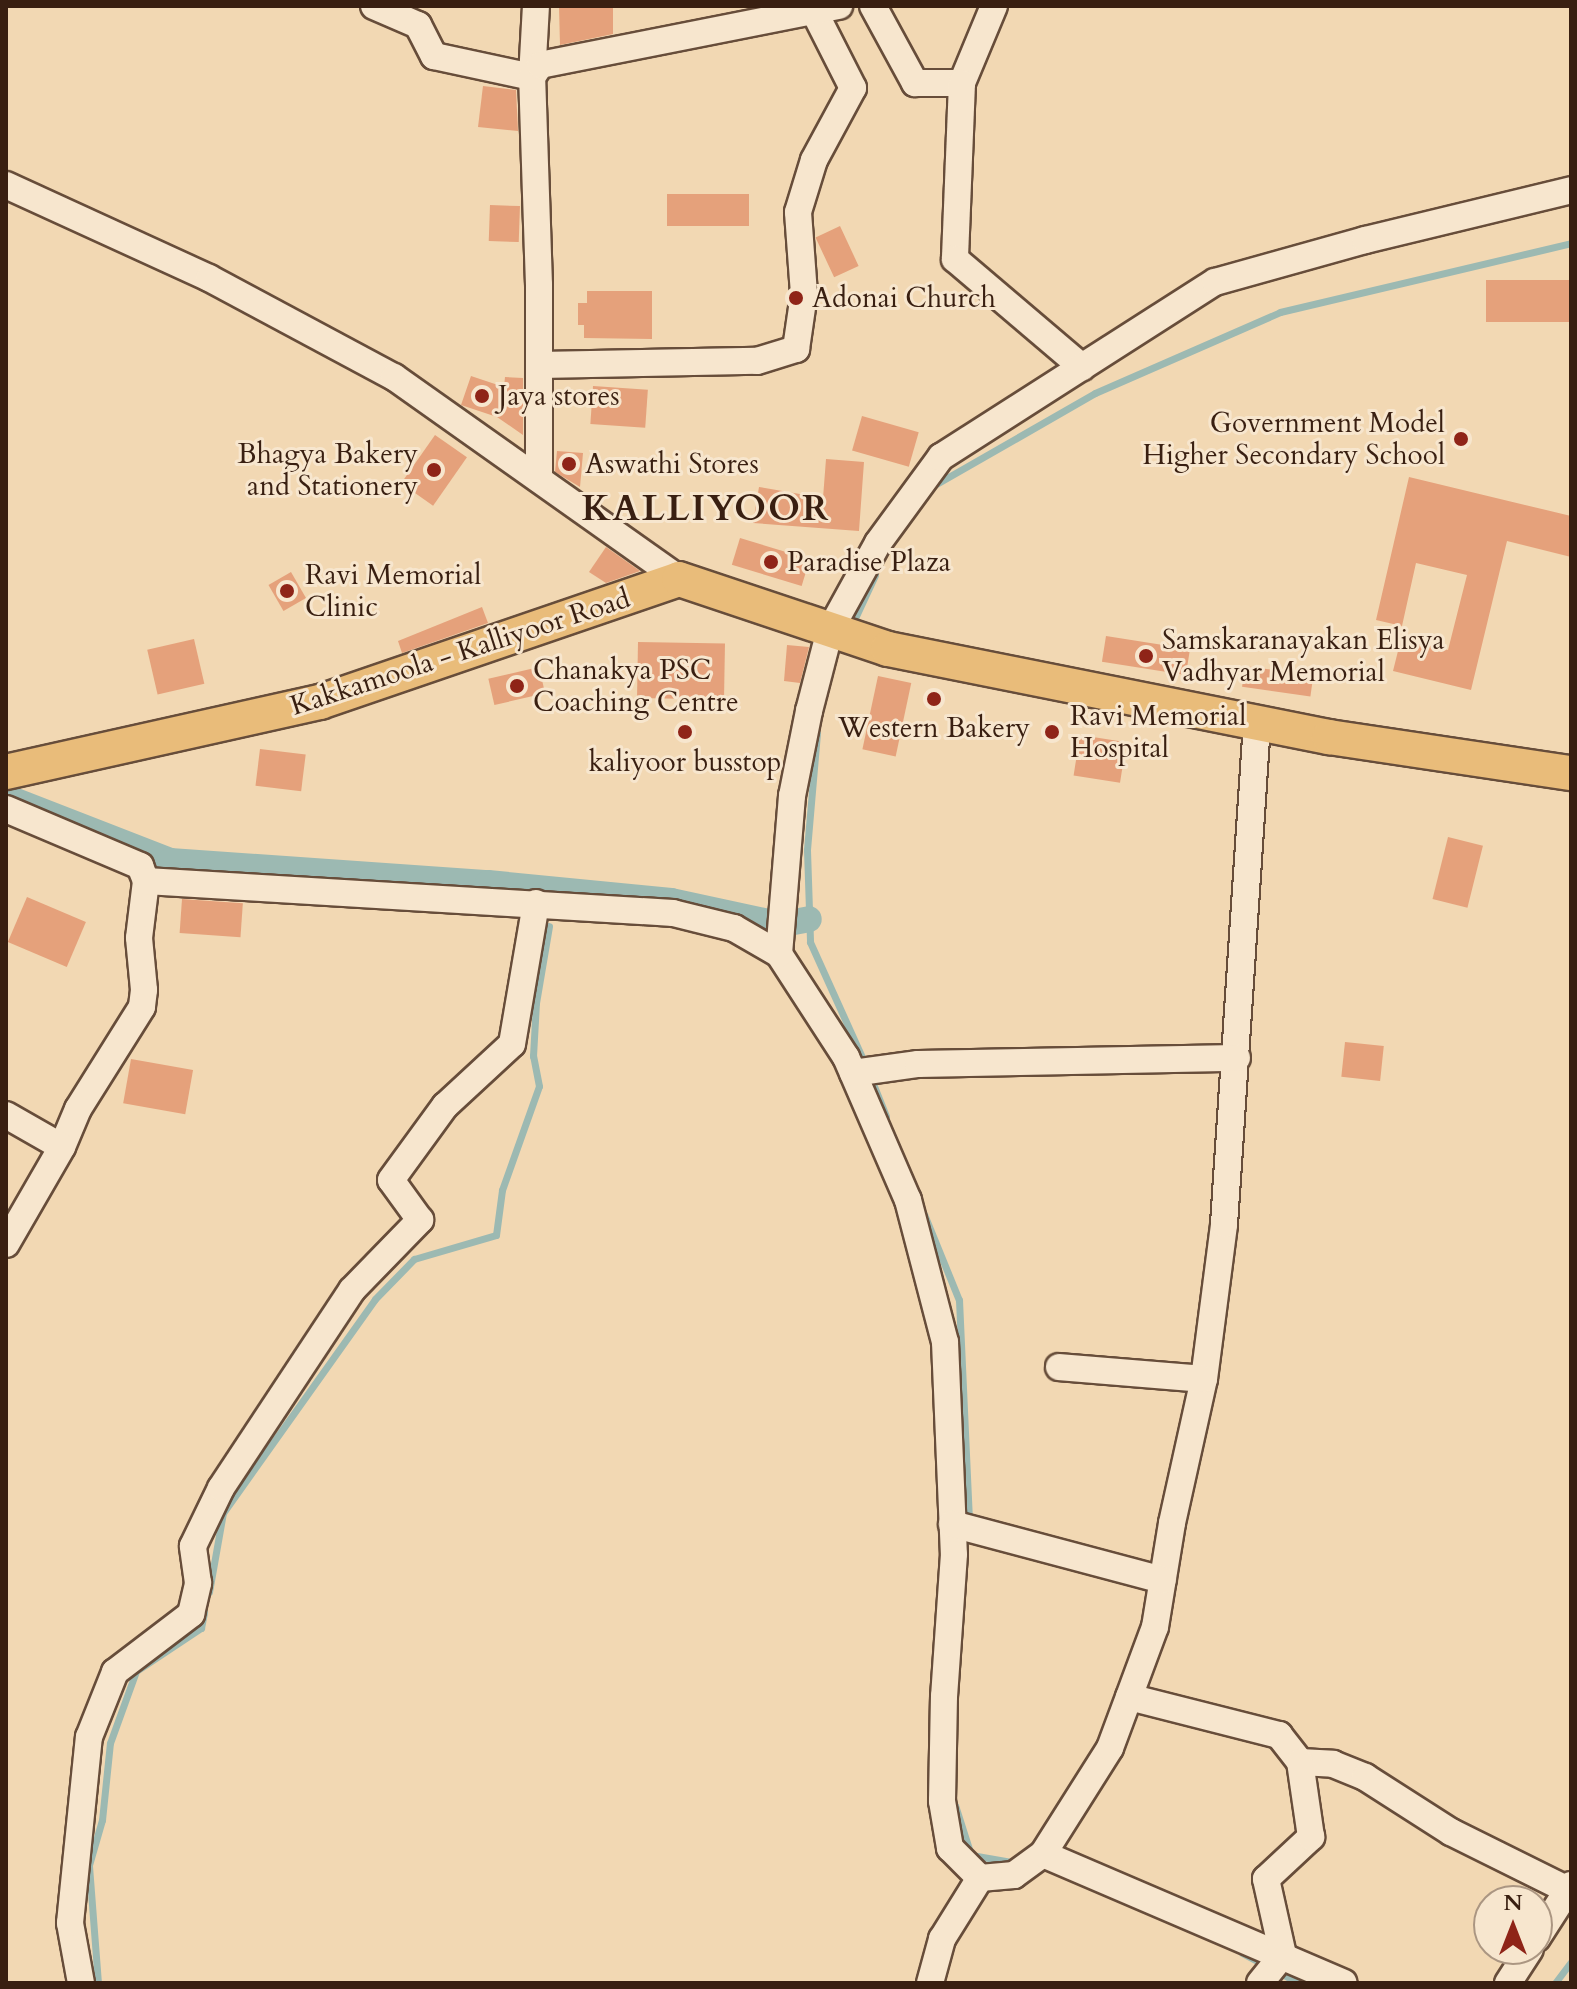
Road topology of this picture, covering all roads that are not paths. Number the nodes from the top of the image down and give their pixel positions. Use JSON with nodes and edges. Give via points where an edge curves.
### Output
{"nodes":[{"id":1,"x":374,"y":6,"type":"edge"},
{"id":2,"x":536,"y":6,"type":"edge"},
{"id":3,"x":873,"y":6,"type":"edge"},
{"id":4,"x":994,"y":6,"type":"edge"},
{"id":5,"x":826,"y":8,"type":"edge"},
{"id":6,"x":532,"y":77,"type":"junction"},
{"id":7,"x":962,"y":83,"type":"junction"},
{"id":8,"x":6,"y":185,"type":"edge"},
{"id":9,"x":1571,"y":190,"type":"edge"},
{"id":10,"x":540,"y":365,"type":"junction"},
{"id":11,"x":1082,"y":367,"type":"junction"},
{"id":12,"x":539,"y":479,"type":"junction"},
{"id":13,"x":679,"y":579,"type":"junction"},
{"id":14,"x":830,"y":630,"type":"junction"},
{"id":15,"x":1257,"y":723,"type":"junction"},
{"id":16,"x":6,"y":772,"type":"edge"},
{"id":17,"x":1571,"y":773,"type":"edge"},
{"id":18,"x":6,"y":809,"type":"edge"},
{"id":19,"x":146,"y":881,"type":"junction"},
{"id":20,"x":536,"y":903,"type":"junction"},
{"id":21,"x":779,"y":954,"type":"junction"},
{"id":22,"x":1237,"y":1058,"type":"junction"},
{"id":23,"x":854,"y":1073,"type":"junction"},
{"id":24,"x":6,"y":1115,"type":"edge"},
{"id":25,"x":62,"y":1147,"type":"junction"},
{"id":26,"x":6,"y":1244,"type":"edge"},
{"id":27,"x":1059,"y":1367,"type":"dead end"},
{"id":28,"x":1204,"y":1379,"type":"junction"},
{"id":29,"x":953,"y":1524,"type":"junction"},
{"id":30,"x":1163,"y":1580,"type":"junction"},
{"id":31,"x":1129,"y":1697,"type":"junction"},
{"id":32,"x":1300,"y":1762,"type":"junction"},
{"id":33,"x":1043,"y":1854,"type":"junction"},
{"id":34,"x":980,"y":1878,"type":"junction"},
{"id":35,"x":1570,"y":1887,"type":"edge"},
{"id":36,"x":1553,"y":1913,"type":"edge"},
{"id":37,"x":1282,"y":1956,"type":"junction"},
{"id":38,"x":1520,"y":1965,"type":"edge"},
{"id":39,"x":1261,"y":1982,"type":"edge"},
{"id":40,"x":81,"y":1983,"type":"edge"},
{"id":41,"x":930,"y":1983,"type":"edge"},
{"id":42,"x":1344,"y":1983,"type":"edge"},
{"id":43,"x":1508,"y":1983,"type":"edge"}],
"edges":[{"from":1,"to":6,"type":"street","via":[[418,25],[434,56]]},
{"from":2,"to":6,"type":"street"},
{"from":3,"to":7,"type":"street","via":[[915,83]]},
{"from":4,"to":7,"type":"street"},
{"from":5,"to":6,"type":"street","via":[[540,65]]},
{"from":5,"to":10,"type":"street","via":[[853,88],[814,160],[798,212],[804,294],[796,349],[757,361]]},
{"from":6,"to":10,"type":"street"},
{"from":7,"to":11,"type":"street","via":[[955,259]]},
{"from":8,"to":12,"type":"street","via":[[209,278],[394,377]]},
{"from":9,"to":11,"type":"street","via":[[1215,282]]},
{"from":10,"to":12,"type":"street"},
{"from":11,"to":14,"type":"street","via":[[941,457],[878,543]]},
{"from":12,"to":13,"type":"street"},
{"from":13,"to":14,"type":"main road"},
{"from":13,"to":16,"type":"main road","name":"Kakkamoola - Kalliyoor Road","via":[[320,702]]},
{"from":14,"to":15,"type":"main road","via":[[888,649]]},
{"from":14,"to":21,"type":"street","via":[[792,796]]},
{"from":15,"to":17,"type":"main road"},
{"from":15,"to":22,"type":"street"},
{"from":18,"to":19,"type":"street","via":[[140,866]]},
{"from":19,"to":20,"type":"street"},
{"from":19,"to":25,"type":"street","via":[[139,938],[142,1007],[78,1109]]},
{"from":20,"to":21,"type":"street","via":[[673,913],[734,928]]},
{"from":20,"to":40,"type":"street","via":[[512,1044],[445,1106],[391,1180],[420,1220],[352,1290],[221,1488],[193,1546],[198,1583],[191,1614],[115,1672],[89,1737],[70,1923]]},
{"from":21,"to":23,"type":"street"},
{"from":22,"to":23,"type":"street","via":[[918,1064]]},
{"from":22,"to":28,"type":"street","via":[[1224,1224]]},
{"from":23,"to":29,"type":"street","via":[[908,1200],[945,1342]]},
{"from":24,"to":25,"type":"street"},
{"from":25,"to":26,"type":"street"},
{"from":27,"to":28,"type":"street"},
{"from":28,"to":30,"type":"street"},
{"from":29,"to":30,"type":"street"},
{"from":29,"to":34,"type":"street","via":[[942,1801],[950,1848]]},
{"from":30,"to":31,"type":"street","via":[[1155,1627]]},
{"from":31,"to":32,"type":"street","via":[[1279,1735]]},
{"from":31,"to":33,"type":"street","via":[[1110,1748]]},
{"from":32,"to":35,"type":"street","via":[[1333,1764],[1365,1777],[1451,1832]]},
{"from":32,"to":37,"type":"street","via":[[1311,1837],[1266,1879]]},
{"from":33,"to":34,"type":"street","via":[[1014,1875]]},
{"from":33,"to":37,"type":"street"},
{"from":34,"to":41,"type":"street","via":[[942,1939]]},
{"from":35,"to":36,"type":"street"},
{"from":37,"to":39,"type":"street"},
{"from":37,"to":42,"type":"street"},
{"from":38,"to":43,"type":"street"}]}
